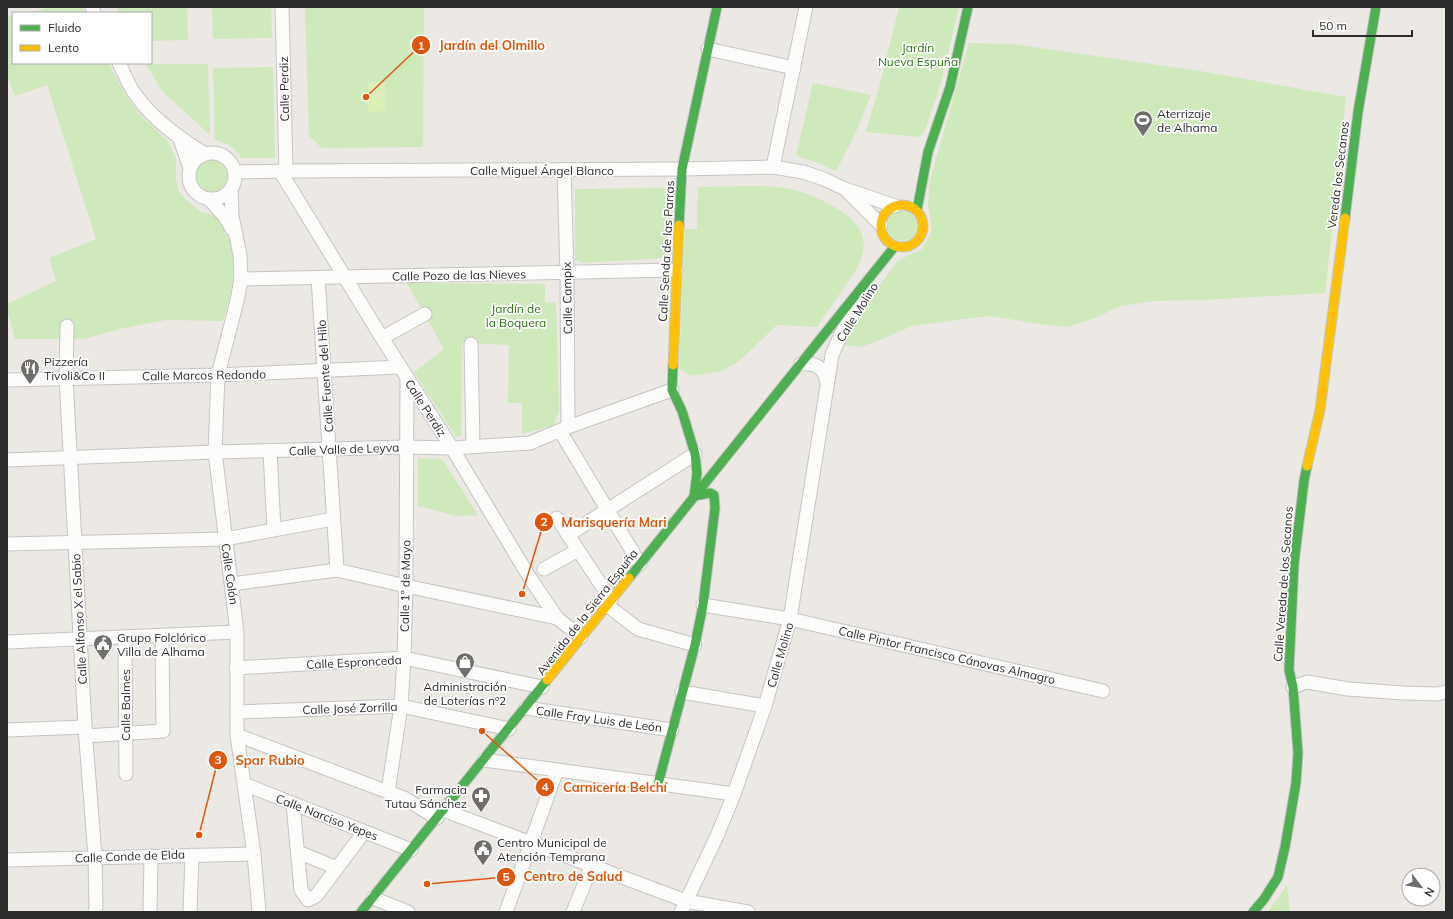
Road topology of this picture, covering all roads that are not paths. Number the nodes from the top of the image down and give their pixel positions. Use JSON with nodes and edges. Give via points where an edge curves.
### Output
{"nodes":[{"id":1,"x":282,"y":7,"type":"edge"},
{"id":2,"x":717,"y":7,"type":"edge"},
{"id":3,"x":806,"y":7,"type":"edge"},
{"id":4,"x":968,"y":7,"type":"edge"},
{"id":5,"x":1376,"y":7,"type":"edge"},
{"id":6,"x":708,"y":49,"type":"junction"},
{"id":7,"x":120,"y":64,"type":"edge"},
{"id":8,"x":794,"y":68,"type":"junction"},
{"id":9,"x":180,"y":139,"type":"junction"},
{"id":10,"x":928,"y":152,"type":"junction"},
{"id":11,"x":205,"y":154,"type":"junction"},
{"id":12,"x":773,"y":167,"type":"junction"},
{"id":13,"x":190,"y":168,"type":"junction"},
{"id":14,"x":682,"y":169,"type":"junction"},
{"id":15,"x":564,"y":170,"type":"junction"},
{"id":16,"x":283,"y":171,"type":"junction"},
{"id":17,"x":235,"y":172,"type":"junction"},
{"id":18,"x":913,"y":179,"type":"dead end"},
{"id":19,"x":231,"y":190,"type":"junction"},
{"id":20,"x":845,"y":190,"type":"junction"},
{"id":21,"x":210,"y":200,"type":"junction"},
{"id":22,"x":898,"y":203,"type":"junction"},
{"id":23,"x":917,"y":210,"type":"junction"},
{"id":24,"x":881,"y":227,"type":"junction"},
{"id":25,"x":236,"y":238,"type":"junction"},
{"id":26,"x":878,"y":241,"type":"dead end"},
{"id":27,"x":898,"y":247,"type":"junction"},
{"id":28,"x":866,"y":268,"type":"dead end"},
{"id":29,"x":676,"y":270,"type":"junction"},
{"id":30,"x":567,"y":272,"type":"junction"},
{"id":31,"x":345,"y":277,"type":"junction"},
{"id":32,"x":318,"y":278,"type":"junction"},
{"id":33,"x":241,"y":280,"type":"junction"},
{"id":34,"x":845,"y":307,"type":"junction"},
{"id":35,"x":425,"y":314,"type":"dead end"},
{"id":36,"x":67,"y":326,"type":"dead end"},
{"id":37,"x":382,"y":338,"type":"junction"},
{"id":38,"x":471,"y":344,"type":"dead end"},
{"id":39,"x":1329,"y":346,"type":"joint"},
{"id":40,"x":801,"y":364,"type":"junction"},
{"id":41,"x":325,"y":371,"type":"junction"},
{"id":42,"x":404,"y":373,"type":"junction"},
{"id":43,"x":218,"y":375,"type":"junction"},
{"id":44,"x":66,"y":378,"type":"junction"},
{"id":45,"x":7,"y":380,"type":"edge"},
{"id":46,"x":827,"y":383,"type":"junction"},
{"id":47,"x":672,"y":390,"type":"junction"},
{"id":48,"x":564,"y":429,"type":"junction"},
{"id":49,"x":473,"y":446,"type":"junction"},
{"id":50,"x":406,"y":447,"type":"junction"},
{"id":51,"x":452,"y":448,"type":"junction"},
{"id":52,"x":329,"y":449,"type":"junction"},
{"id":53,"x":270,"y":451,"type":"junction"},
{"id":54,"x":215,"y":452,"type":"junction"},
{"id":55,"x":695,"y":454,"type":"junction"},
{"id":56,"x":71,"y":457,"type":"junction"},
{"id":57,"x":7,"y":460,"type":"edge"},
{"id":58,"x":7,"y":465,"type":"edge"},
{"id":59,"x":7,"y":469,"type":"edge"},
{"id":60,"x":694,"y":496,"type":"junction"},
{"id":61,"x":606,"y":510,"type":"junction"},
{"id":62,"x":557,"y":518,"type":"dead end"},
{"id":63,"x":333,"y":519,"type":"junction"},
{"id":64,"x":274,"y":530,"type":"junction"},
{"id":65,"x":568,"y":535,"type":"junction"},
{"id":66,"x":225,"y":539,"type":"junction"},
{"id":67,"x":76,"y":542,"type":"junction"},
{"id":68,"x":7,"y":544,"type":"edge"},
{"id":69,"x":578,"y":550,"type":"junction"},
{"id":70,"x":640,"y":564,"type":"junction"},
{"id":71,"x":544,"y":569,"type":"dead end"},
{"id":72,"x":337,"y":570,"type":"junction"},
{"id":73,"x":232,"y":584,"type":"junction"},
{"id":74,"x":406,"y":586,"type":"junction"},
{"id":75,"x":609,"y":602,"type":"junction"},
{"id":76,"x":704,"y":605,"type":"junction"},
{"id":77,"x":558,"y":618,"type":"junction"},
{"id":78,"x":790,"y":620,"type":"junction"},
{"id":79,"x":237,"y":632,"type":"junction"},
{"id":80,"x":162,"y":636,"type":"junction"},
{"id":81,"x":125,"y":637,"type":"junction"},
{"id":82,"x":581,"y":637,"type":"junction"},
{"id":83,"x":80,"y":639,"type":"junction"},
{"id":84,"x":7,"y":642,"type":"edge"},
{"id":85,"x":695,"y":645,"type":"junction"},
{"id":86,"x":404,"y":658,"type":"junction"},
{"id":87,"x":236,"y":668,"type":"junction"},
{"id":88,"x":1293,"y":687,"type":"junction"},
{"id":89,"x":542,"y":688,"type":"junction"},
{"id":90,"x":1104,"y":691,"type":"dead end"},
{"id":91,"x":682,"y":692,"type":"junction"},
{"id":92,"x":1446,"y":692,"type":"edge"},
{"id":93,"x":401,"y":706,"type":"junction"},
{"id":94,"x":764,"y":706,"type":"junction"},
{"id":95,"x":526,"y":708,"type":"junction"},
{"id":96,"x":237,"y":712,"type":"junction"},
{"id":97,"x":509,"y":729,"type":"junction"},
{"id":98,"x":7,"y":730,"type":"edge"},
{"id":99,"x":672,"y":730,"type":"junction"},
{"id":100,"x":85,"y":732,"type":"junction"},
{"id":101,"x":125,"y":733,"type":"junction"},
{"id":102,"x":237,"y":735,"type":"junction"},
{"id":103,"x":484,"y":760,"type":"junction"},
{"id":104,"x":557,"y":770,"type":"junction"},
{"id":105,"x":126,"y":774,"type":"dead end"},
{"id":106,"x":244,"y":784,"type":"junction"},
{"id":107,"x":658,"y":784,"type":"junction"},
{"id":108,"x":388,"y":792,"type":"junction"},
{"id":109,"x":734,"y":794,"type":"junction"},
{"id":110,"x":293,"y":804,"type":"junction"},
{"id":111,"x":440,"y":814,"type":"junction"},
{"id":112,"x":364,"y":832,"type":"junction"},
{"id":113,"x":530,"y":843,"type":"junction"},
{"id":114,"x":411,"y":850,"type":"junction"},
{"id":115,"x":298,"y":852,"type":"junction"},
{"id":116,"x":254,"y":854,"type":"junction"},
{"id":117,"x":192,"y":855,"type":"junction"},
{"id":118,"x":151,"y":856,"type":"junction"},
{"id":119,"x":95,"y":857,"type":"junction"},
{"id":120,"x":7,"y":860,"type":"edge"},
{"id":121,"x":592,"y":865,"type":"junction"},
{"id":122,"x":337,"y":868,"type":"junction"},
{"id":123,"x":373,"y":898,"type":"junction"},
{"id":124,"x":684,"y":906,"type":"edge"},
{"id":125,"x":95,"y":912,"type":"edge"},
{"id":126,"x":150,"y":912,"type":"edge"},
{"id":127,"x":190,"y":912,"type":"edge"},
{"id":128,"x":259,"y":912,"type":"edge"},
{"id":129,"x":361,"y":912,"type":"edge"},
{"id":130,"x":408,"y":912,"type":"edge"},
{"id":131,"x":506,"y":912,"type":"edge"},
{"id":132,"x":573,"y":912,"type":"edge"},
{"id":133,"x":747,"y":912,"type":"edge"},
{"id":134,"x":1253,"y":912,"type":"edge"}],
"edges":[{"from":1,"to":16,"type":"street","name":"Calle Perdiz"},
{"from":2,"to":6,"type":"street","name":"Calle Senda de las Parras"},
{"from":3,"to":8,"type":"street"},
{"from":4,"to":10,"type":"street","via":[[950,87]]},
{"from":5,"to":39,"type":"street","name":"Vereda los Secanos","via":[[1358,112]]},
{"from":6,"to":8,"type":"street"},
{"from":6,"to":14,"type":"street","name":"Calle Senda de las Parras"},
{"from":7,"to":9,"type":"street","via":[[134,93],[145,107]]},
{"from":8,"to":12,"type":"street"},
{"from":9,"to":11,"type":"street"},
{"from":9,"to":13,"type":"street"},
{"from":10,"to":18,"type":"street"},
{"from":10,"to":23,"type":"street"},
{"from":11,"to":13,"type":"street","via":[[197,158]]},
{"from":11,"to":17,"type":"street","via":[[225,157]]},
{"from":12,"to":14,"type":"street","name":"Calle Miguel Ángel Blanco"},
{"from":12,"to":20,"type":"street","name":"Calle Miguel Ángel Blanco","via":[[803,172]]},
{"from":13,"to":21,"type":"street","via":[[191,187],[196,194]]},
{"from":14,"to":15,"type":"street","name":"Calle Miguel Ángel Blanco"},
{"from":14,"to":29,"type":"street","name":"Calle Senda de las Parras"},
{"from":15,"to":16,"type":"street","name":"Calle Miguel Ángel Blanco"},
{"from":15,"to":30,"type":"street","name":"Calle Campix"},
{"from":16,"to":17,"type":"street","name":"Calle Miguel Ángel Blanco"},
{"from":16,"to":31,"type":"street","name":"Calle Perdiz"},
{"from":17,"to":19,"type":"street"},
{"from":19,"to":21,"type":"street","via":[[225,196]]},
{"from":19,"to":25,"type":"street","name":"Calle Colón"},
{"from":20,"to":22,"type":"street","name":"Calle Miguel Ángel Blanco"},
{"from":20,"to":24,"type":"street","name":"Calle Miguel Ángel Blanco"},
{"from":21,"to":25,"type":"street","name":"Calle Colón","via":[[225,217]]},
{"from":22,"to":23,"type":"street"},
{"from":22,"to":24,"type":"street","via":[[885,213]]},
{"from":23,"to":27,"type":"street","via":[[924,223],[921,237],[909,246]]},
{"from":24,"to":26,"type":"street"},
{"from":24,"to":27,"type":"street","via":[[886,239]]},
{"from":25,"to":33,"type":"street","name":"Calle Colón"},
{"from":27,"to":34,"type":"street","name":"Avenida de la Sierra Espuña"},
{"from":27,"to":46,"type":"street","name":"Calle Molino","via":[[841,334],[832,355]]},
{"from":28,"to":34,"type":"street","name":"Avenida de la Sierra Espuña"},
{"from":29,"to":30,"type":"street","name":"Calle Pozo de las Nieves"},
{"from":29,"to":47,"type":"street","name":"Calle Senda de las Parras"},
{"from":30,"to":31,"type":"street","name":"Calle Pozo de las Nieves"},
{"from":30,"to":48,"type":"street","name":"Calle Campix"},
{"from":31,"to":32,"type":"street","name":"Calle Pozo de las Nieves"},
{"from":31,"to":37,"type":"street","name":"Calle Perdiz"},
{"from":32,"to":33,"type":"street","name":"Calle Pozo de las Nieves"},
{"from":32,"to":41,"type":"street","name":"Calle Fuente del Hilo"},
{"from":33,"to":43,"type":"street","name":"Calle Colón"},
{"from":34,"to":40,"type":"street","name":"Avenida de la Sierra Espuña"},
{"from":35,"to":37,"type":"street"},
{"from":36,"to":44,"type":"street","name":"Calle Alfonso X el Sabio"},
{"from":37,"to":42,"type":"street","name":"Calle Perdiz"},
{"from":38,"to":49,"type":"street"},
{"from":39,"to":88,"type":"street","name":"Calle Vereda de los Secanos","via":[[1320,410],[1304,481],[1294,564],[1289,670]]},
{"from":40,"to":46,"type":"street","via":[[818,366]]},
{"from":40,"to":60,"type":"street","name":"Avenida de la Sierra Espuña"},
{"from":41,"to":42,"type":"street","name":"Calle Marcos Redondo"},
{"from":41,"to":43,"type":"street","name":"Calle Marcos Redondo"},
{"from":41,"to":52,"type":"street","name":"Calle Fuente del Hilo"},
{"from":42,"to":50,"type":"street","name":"Calle 1º de Mayo"},
{"from":42,"to":51,"type":"street","name":"Calle Perdiz"},
{"from":43,"to":44,"type":"street","name":"Calle Marcos Redondo"},
{"from":43,"to":54,"type":"street","name":"Calle Colón"},
{"from":44,"to":45,"type":"street","name":"Calle Marcos Redondo"},
{"from":44,"to":56,"type":"street","name":"Calle Alfonso X el Sabio"},
{"from":46,"to":78,"type":"street","name":"Calle Molino"},
{"from":47,"to":48,"type":"street","name":"Calle Valle de Leyva"},
{"from":47,"to":55,"type":"street","name":"Calle Senda de las Parras","via":[[682,411]]},
{"from":48,"to":49,"type":"street","name":"Calle Valle de Leyva","via":[[530,443]]},
{"from":48,"to":61,"type":"street","name":"Calle Campix"},
{"from":49,"to":51,"type":"street","name":"Calle Valle de Leyva"},
{"from":50,"to":51,"type":"street","name":"Calle Valle de Leyva"},
{"from":50,"to":52,"type":"street","name":"Calle Valle de Leyva"},
{"from":50,"to":74,"type":"street","name":"Calle 1º de Mayo"},
{"from":51,"to":77,"type":"street","name":"Calle Perdiz","via":[[530,578]]},
{"from":52,"to":53,"type":"street","name":"Calle Valle de Leyva"},
{"from":52,"to":63,"type":"street","name":"Calle Fuente del Hilo"},
{"from":53,"to":54,"type":"street","name":"Calle Valle de Leyva"},
{"from":53,"to":64,"type":"street"},
{"from":54,"to":56,"type":"street","name":"Calle Valle de Leyva"},
{"from":54,"to":66,"type":"street","name":"Calle Colón"},
{"from":55,"to":60,"type":"street","name":"Calle Senda de las Parras","via":[[697,473]]},
{"from":55,"to":61,"type":"street"},
{"from":56,"to":57,"type":"street","name":"Calle Valle de Leyva"},
{"from":56,"to":67,"type":"street","name":"Calle Alfonso X el Sabio"},
{"from":58,"to":59,"type":"street"},
{"from":60,"to":70,"type":"street","name":"Avenida de la Sierra Espuña"},
{"from":60,"to":76,"type":"street","via":[[710,493],[715,498]]},
{"from":61,"to":65,"type":"street"},
{"from":61,"to":70,"type":"street","name":"Calle Campix"},
{"from":62,"to":65,"type":"street"},
{"from":63,"to":64,"type":"street"},
{"from":63,"to":72,"type":"street","name":"Calle Fuente del Hilo"},
{"from":64,"to":66,"type":"street"},
{"from":65,"to":69,"type":"street"},
{"from":66,"to":67,"type":"street"},
{"from":66,"to":73,"type":"street","name":"Calle Colón"},
{"from":67,"to":68,"type":"street"},
{"from":67,"to":83,"type":"street","name":"Calle Alfonso X el Sabio"},
{"from":69,"to":71,"type":"street"},
{"from":69,"to":75,"type":"street"},
{"from":70,"to":75,"type":"street","name":"Avenida de la Sierra Espuña"},
{"from":72,"to":73,"type":"street"},
{"from":72,"to":74,"type":"street"},
{"from":73,"to":79,"type":"street","name":"Calle Colón"},
{"from":74,"to":77,"type":"street"},
{"from":74,"to":86,"type":"street","name":"Calle 1º de Mayo"},
{"from":75,"to":82,"type":"street","name":"Avenida de la Sierra Espuña"},
{"from":75,"to":85,"type":"street","via":[[638,629]]},
{"from":76,"to":78,"type":"street","name":"Calle Pintor Francisco Cánovas Almagro"},
{"from":76,"to":85,"type":"street"},
{"from":77,"to":82,"type":"street","name":"Calle Perdiz"},
{"from":78,"to":90,"type":"street","name":"Calle Pintor Francisco Cánovas Almagro"},
{"from":78,"to":94,"type":"street","name":"Calle Molino"},
{"from":79,"to":80,"type":"street"},
{"from":79,"to":87,"type":"street","name":"Calle Colón"},
{"from":80,"to":81,"type":"street"},
{"from":80,"to":101,"type":"street","via":[[163,731]]},
{"from":81,"to":83,"type":"street"},
{"from":81,"to":101,"type":"street","name":"Calle Balmes"},
{"from":82,"to":89,"type":"street","name":"Avenida de la Sierra Espuña"},
{"from":83,"to":84,"type":"street"},
{"from":83,"to":100,"type":"street","name":"Calle Alfonso X el Sabio"},
{"from":85,"to":91,"type":"street"},
{"from":86,"to":87,"type":"street","name":"Calle Espronceda"},
{"from":86,"to":89,"type":"street","name":"Calle Espronceda"},
{"from":86,"to":93,"type":"street","name":"Calle 1º de Mayo"},
{"from":87,"to":96,"type":"street","name":"Calle Colón"},
{"from":88,"to":92,"type":"street","via":[[1307,682],[1348,689],[1403,693]]},
{"from":88,"to":134,"type":"street","name":"Calle Vereda de los Secanos","via":[[1298,753],[1296,783],[1285,847],[1278,876]]},
{"from":89,"to":95,"type":"street","name":"Avenida de la Sierra Espuña"},
{"from":91,"to":94,"type":"street"},
{"from":91,"to":99,"type":"street"},
{"from":93,"to":96,"type":"street","name":"Calle José Zorrilla"},
{"from":93,"to":97,"type":"street","name":"Calle José Zorrilla"},
{"from":93,"to":108,"type":"street","name":"Calle 1º de Mayo"},
{"from":94,"to":109,"type":"street","name":"Calle Molino"},
{"from":95,"to":97,"type":"street","name":"Avenida de la Sierra Espuña"},
{"from":95,"to":99,"type":"street","name":"Calle Fray Luis de León"},
{"from":96,"to":102,"type":"street","name":"Calle Colón"},
{"from":97,"to":103,"type":"street","name":"Avenida de la Sierra Espuña"},
{"from":98,"to":100,"type":"street"},
{"from":99,"to":107,"type":"street"},
{"from":100,"to":101,"type":"street"},
{"from":100,"to":119,"type":"street","name":"Calle Alfonso X el Sabio"},
{"from":101,"to":105,"type":"street","name":"Calle Balmes"},
{"from":102,"to":106,"type":"street","name":"Calle Colón"},
{"from":102,"to":108,"type":"street"},
{"from":103,"to":104,"type":"street"},
{"from":103,"to":111,"type":"street","name":"Avenida de la Sierra Espuña"},
{"from":104,"to":107,"type":"street"},
{"from":104,"to":113,"type":"street"},
{"from":106,"to":110,"type":"street","name":"Calle Narciso Yepes"},
{"from":106,"to":116,"type":"street","name":"Calle Colón"},
{"from":107,"to":109,"type":"street"},
{"from":108,"to":111,"type":"street"},
{"from":109,"to":124,"type":"street","name":"Calle Molino"},
{"from":110,"to":112,"type":"street","name":"Calle Narciso Yepes"},
{"from":110,"to":115,"type":"street"},
{"from":111,"to":113,"type":"street"},
{"from":111,"to":114,"type":"street","name":"Avenida de la Sierra Espuña"},
{"from":112,"to":114,"type":"street","name":"Calle Narciso Yepes"},
{"from":112,"to":122,"type":"street"},
{"from":113,"to":121,"type":"street"},
{"from":113,"to":131,"type":"street"},
{"from":114,"to":123,"type":"street","name":"Avenida de la Sierra Espuña"},
{"from":115,"to":122,"type":"street"},
{"from":115,"to":122,"type":"street","via":[[302,890],[308,900],[316,896]]},
{"from":116,"to":117,"type":"street","name":"Calle Conde de Elda"},
{"from":116,"to":128,"type":"street","name":"Calle Colón"},
{"from":117,"to":118,"type":"street","name":"Calle Conde de Elda"},
{"from":117,"to":127,"type":"street"},
{"from":118,"to":119,"type":"street","name":"Calle Conde de Elda"},
{"from":118,"to":126,"type":"street"},
{"from":119,"to":120,"type":"street","name":"Calle Conde de Elda"},
{"from":119,"to":125,"type":"street","name":"Calle Alfonso X el Sabio"},
{"from":121,"to":124,"type":"street"},
{"from":121,"to":132,"type":"street"},
{"from":123,"to":129,"type":"street","name":"Avenida de la Sierra Espuña"},
{"from":123,"to":130,"type":"street"},
{"from":124,"to":133,"type":"street"}]}
